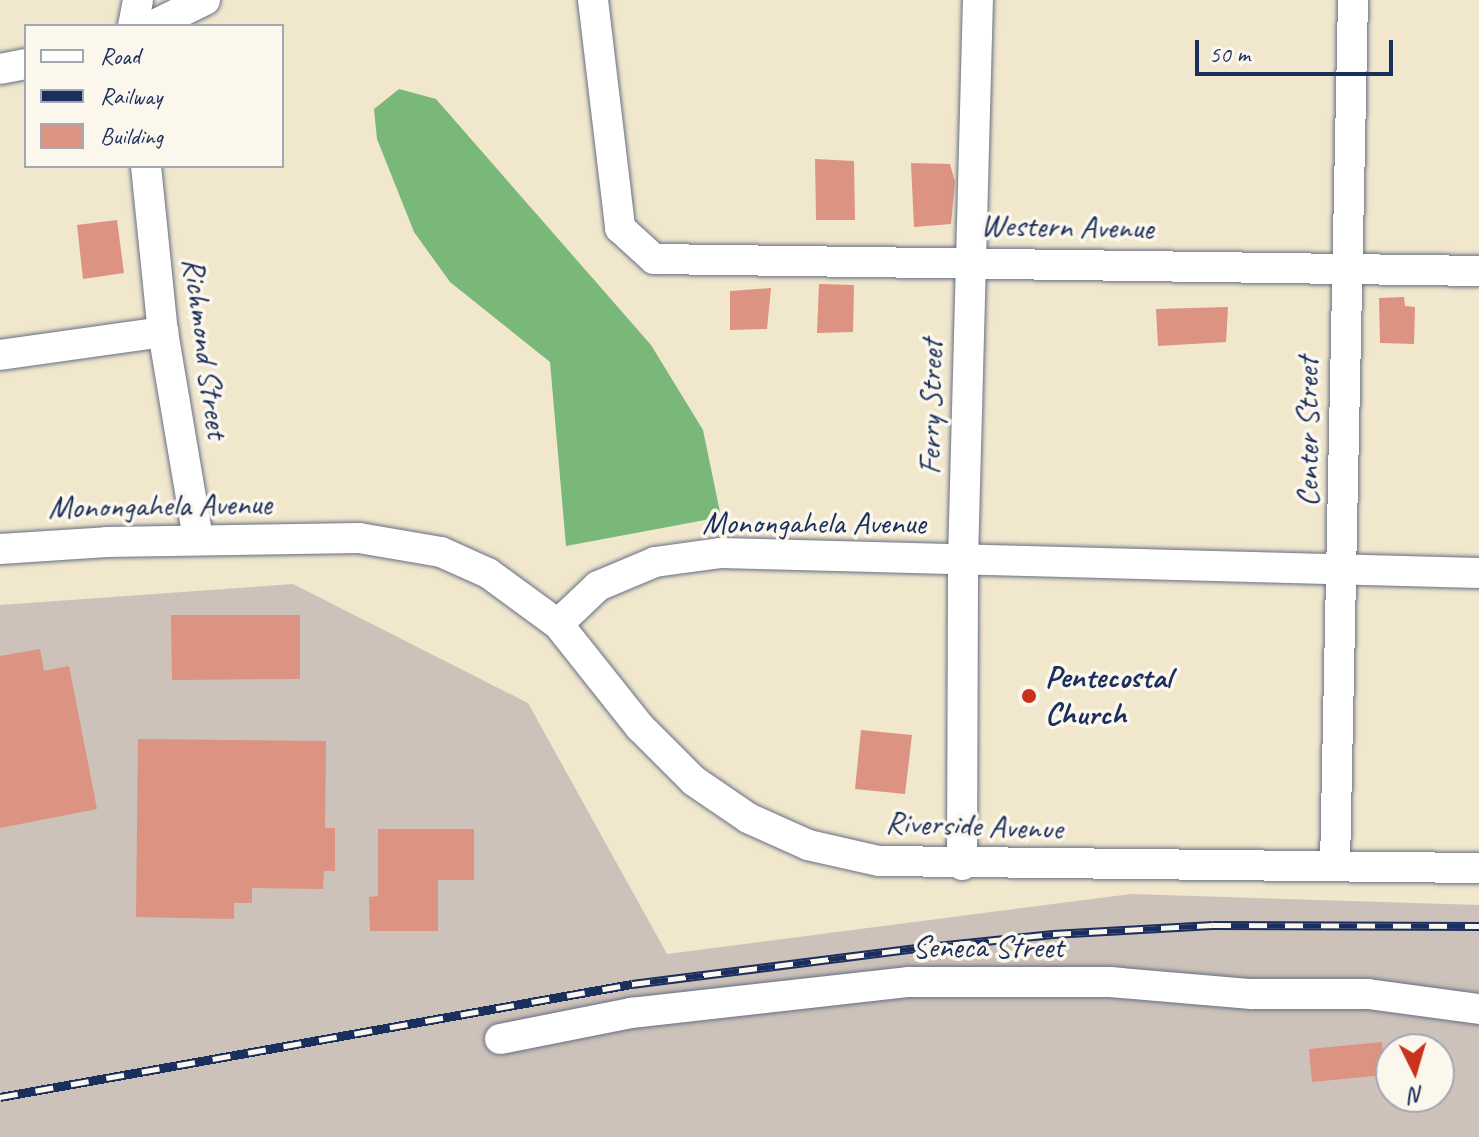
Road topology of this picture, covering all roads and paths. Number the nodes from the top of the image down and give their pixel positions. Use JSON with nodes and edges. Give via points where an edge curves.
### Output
{"nodes":[{"id":1,"x":138,"y":0,"type":"edge"},
{"id":2,"x":205,"y":0,"type":"edge"},
{"id":3,"x":593,"y":0,"type":"edge"},
{"id":4,"x":978,"y":0,"type":"edge"},
{"id":5,"x":1353,"y":0,"type":"edge"},
{"id":6,"x":133,"y":24,"type":"edge"},
{"id":7,"x":156,"y":24,"type":"edge"},
{"id":8,"x":24,"y":64,"type":"edge"},
{"id":9,"x":0,"y":69,"type":"edge"},
{"id":10,"x":146,"y":168,"type":"edge"},
{"id":11,"x":970,"y":261,"type":"junction"},
{"id":12,"x":1345,"y":268,"type":"junction"},
{"id":13,"x":1479,"y":271,"type":"edge"},
{"id":14,"x":163,"y":332,"type":"junction"},
{"id":15,"x":0,"y":355,"type":"edge"},
{"id":16,"x":198,"y":539,"type":"junction"},
{"id":17,"x":0,"y":549,"type":"edge"},
{"id":18,"x":963,"y":560,"type":"junction"},
{"id":19,"x":1343,"y":569,"type":"junction"},
{"id":20,"x":1479,"y":573,"type":"edge"},
{"id":21,"x":558,"y":624,"type":"junction"},
{"id":22,"x":962,"y":865,"type":"junction"},
{"id":23,"x":1335,"y":865,"type":"junction"},
{"id":24,"x":1479,"y":868,"type":"edge"},
{"id":25,"x":1479,"y":1009,"type":"edge"},
{"id":26,"x":500,"y":1039,"type":"dead end"}],
"edges":[{"from":1,"to":6,"type":"street"},
{"from":2,"to":7,"type":"street"},
{"from":3,"to":11,"type":"street","name":"Western Avenue","via":[[620,228],[654,259]]},
{"from":4,"to":11,"type":"street","name":"Ferry Street"},
{"from":5,"to":12,"type":"street","name":"Center Street"},
{"from":8,"to":9,"type":"street"},
{"from":10,"to":14,"type":"street","name":"Richmond Street"},
{"from":11,"to":12,"type":"street","name":"Western Avenue"},
{"from":11,"to":18,"type":"street","name":"Ferry Street"},
{"from":12,"to":13,"type":"street","name":"Western Avenue"},
{"from":12,"to":19,"type":"street","name":"Center Street"},
{"from":14,"to":15,"type":"street"},
{"from":14,"to":16,"type":"street","name":"Richmond Street"},
{"from":16,"to":17,"type":"street","name":"Monongahela Avenue"},
{"from":16,"to":21,"type":"street","name":"Monongahela Avenue","via":[[359,538],[441,552],[488,573]]},
{"from":18,"to":19,"type":"street","name":"Monongahela Avenue"},
{"from":18,"to":21,"type":"street","name":"Monongahela Avenue","via":[[721,553],[655,562],[598,586]]},
{"from":18,"to":22,"type":"street","name":"Ferry Street"},
{"from":19,"to":20,"type":"street","name":"Monongahela Avenue"},
{"from":19,"to":23,"type":"street","name":"Center Street"},
{"from":21,"to":22,"type":"street","name":"Riverside Avenue","via":[[640,727],[694,781],[748,818],[808,845],[865,858]]},
{"from":22,"to":23,"type":"street","name":"Riverside Avenue"},
{"from":23,"to":24,"type":"street","name":"Riverside Avenue"},
{"from":25,"to":26,"type":"street","name":"Seneca Street","via":[[1368,994],[1251,994],[1110,982],[909,982],[631,1013]]}]}
